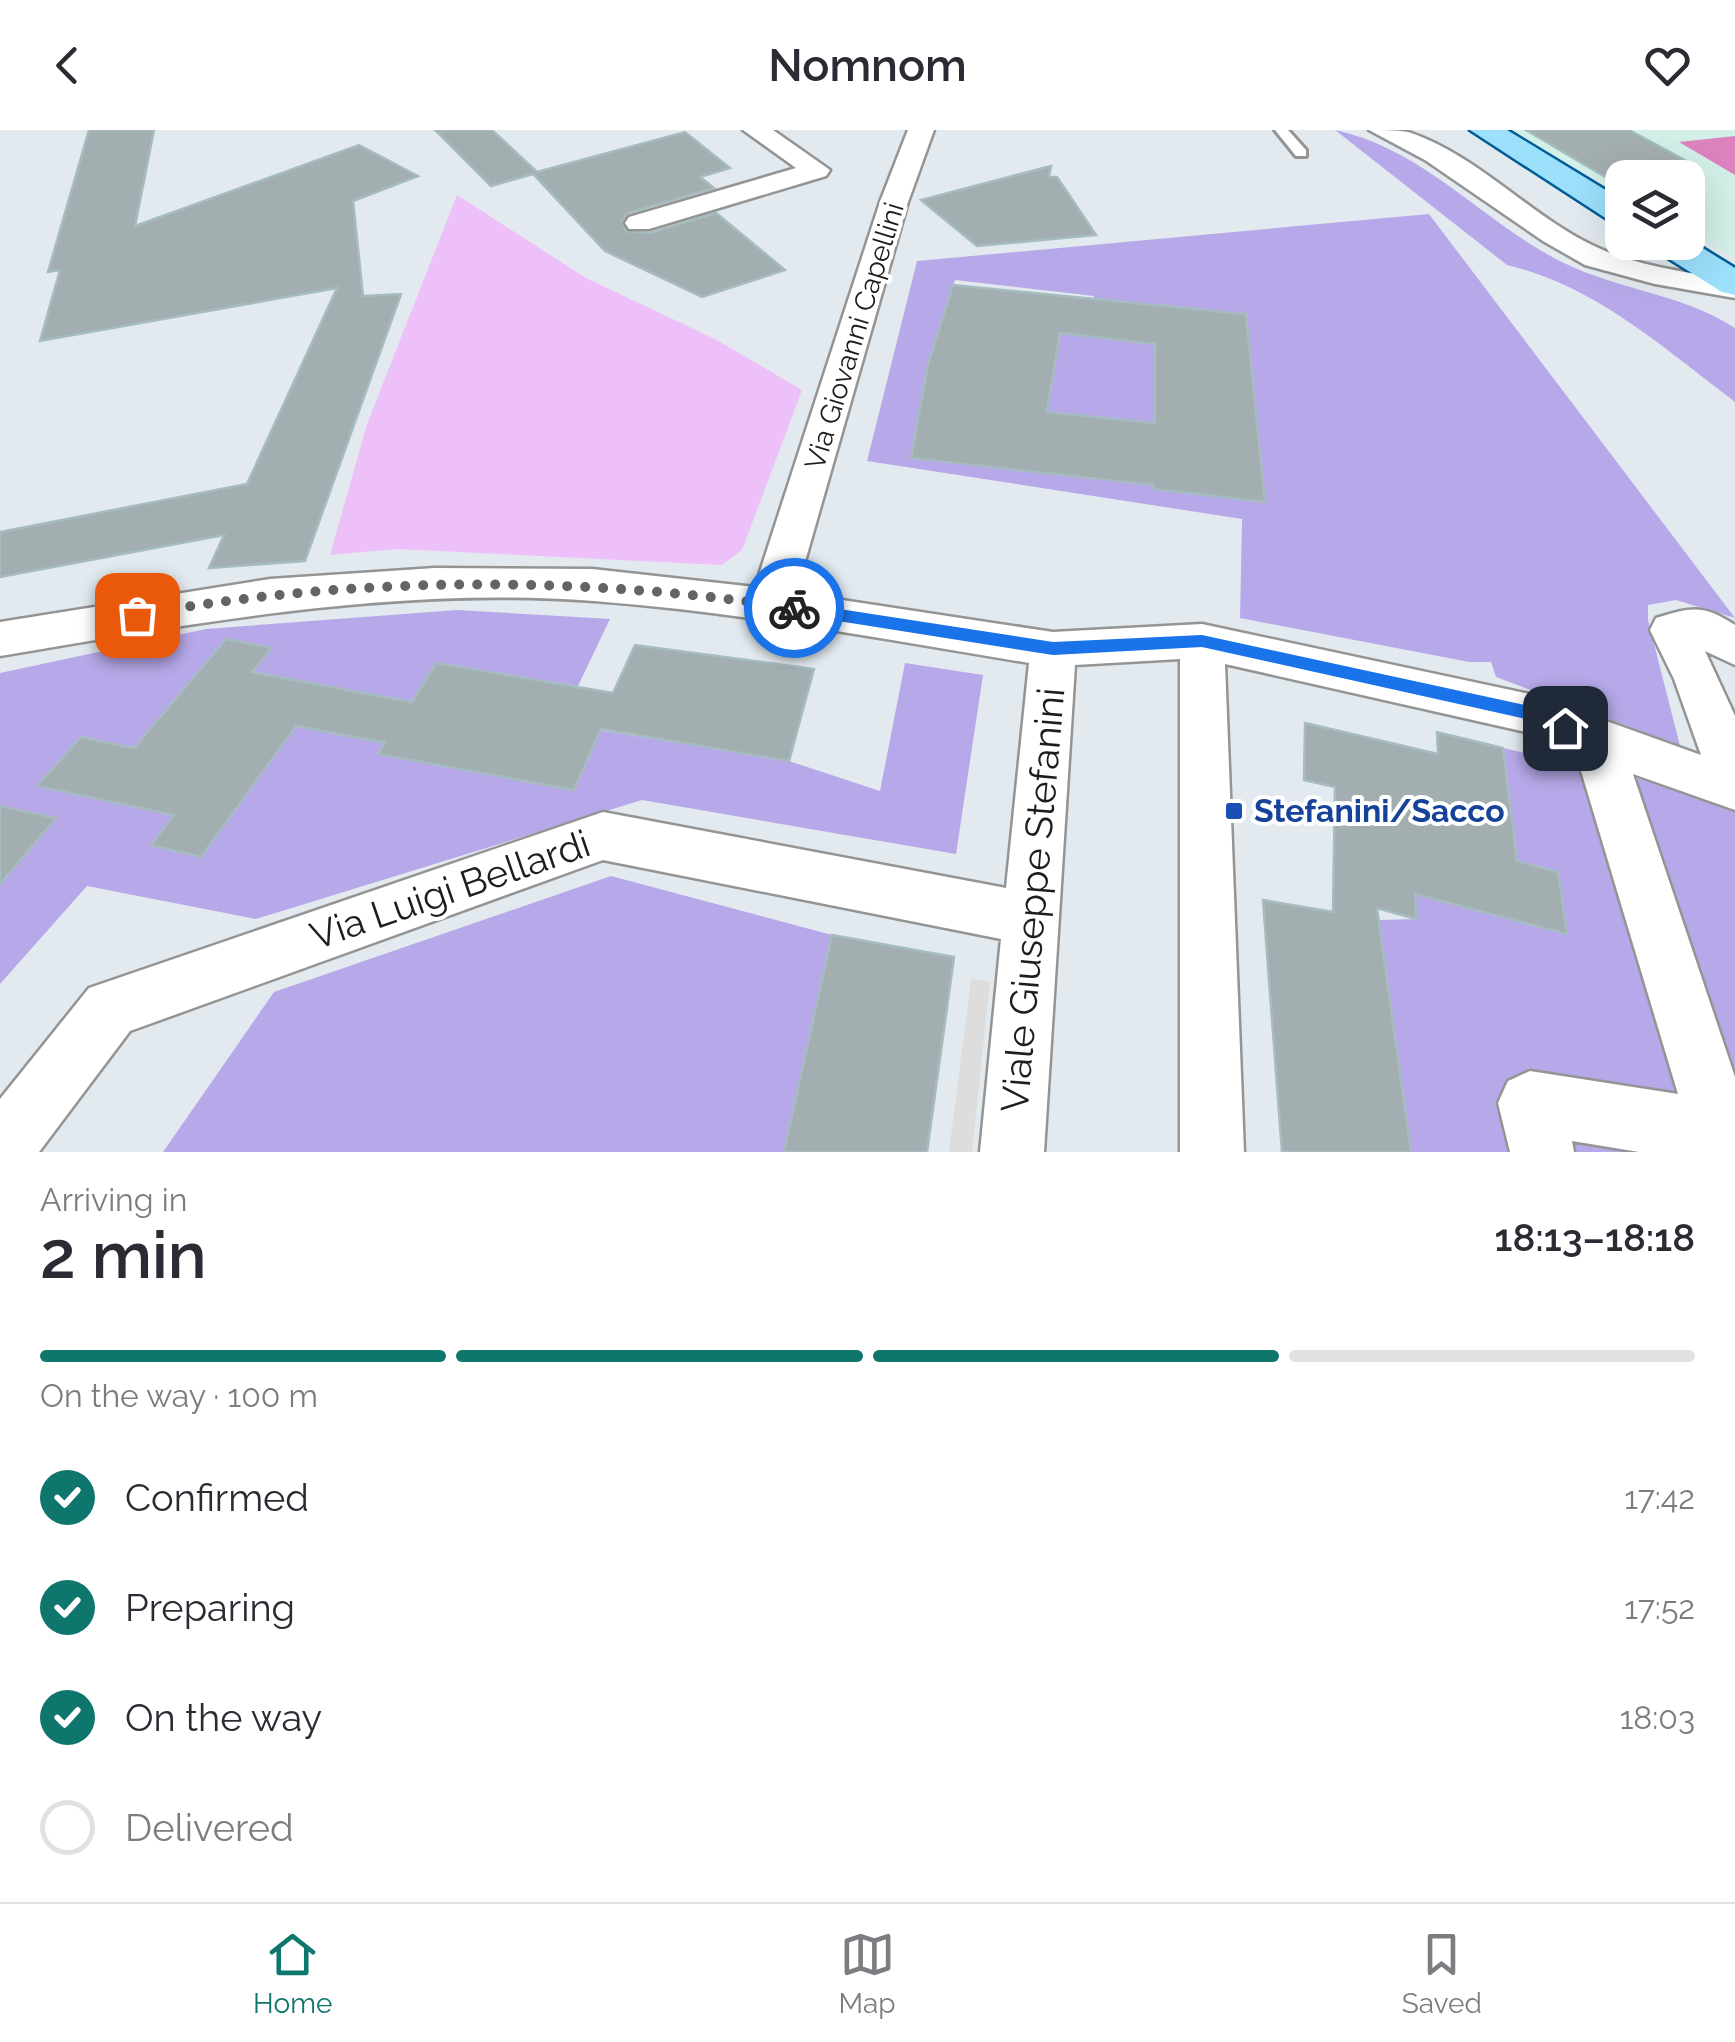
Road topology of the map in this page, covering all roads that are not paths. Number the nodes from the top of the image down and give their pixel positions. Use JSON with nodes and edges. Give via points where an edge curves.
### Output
{"nodes":[{"id":1,"x":756,"y":130,"type":"edge"},
{"id":2,"x":920,"y":130,"type":"edge"},
{"id":3,"x":1281,"y":130,"type":"edge"},
{"id":4,"x":1382,"y":130,"type":"edge"},
{"id":5,"x":1485,"y":130,"type":"edge"},
{"id":6,"x":1300,"y":153,"type":"dead end"},
{"id":7,"x":1605,"y":204,"type":"edge"},
{"id":8,"x":639,"y":224,"type":"dead end"},
{"id":9,"x":1695,"y":260,"type":"edge"},
{"id":10,"x":1735,"y":287,"type":"edge"},
{"id":11,"x":771,"y":605,"type":"junction"},
{"id":12,"x":0,"y":639,"type":"edge"},
{"id":13,"x":1202,"y":641,"type":"junction"},
{"id":14,"x":1735,"y":648,"type":"edge"},
{"id":15,"x":1053,"y":649,"type":"junction"},
{"id":16,"x":1597,"y":742,"type":"junction"},
{"id":17,"x":1735,"y":780,"type":"edge"},
{"id":18,"x":1735,"y":788,"type":"edge"},
{"id":19,"x":1032,"y":919,"type":"junction"},
{"id":20,"x":1724,"y":1143,"type":"edge"},
{"id":21,"x":0,"y":1150,"type":"edge"},
{"id":22,"x":1012,"y":1152,"type":"edge"},
{"id":23,"x":1212,"y":1152,"type":"edge"},
{"id":24,"x":1542,"y":1152,"type":"edge"}],
"edges":[{"from":1,"to":8,"type":"street","via":[[817,170]]},
{"from":2,"to":11,"type":"street","name":"Via Giovanni Capellini"},
{"from":3,"to":6,"type":"lane"},
{"from":4,"to":10,"type":"street","via":[[1459,167],[1579,250]]},
{"from":5,"to":7,"type":"main road"},
{"from":9,"to":10,"type":"main road"},
{"from":11,"to":12,"type":"street","via":[[592,585],[396,586],[219,601]]},
{"from":11,"to":15,"type":"street"},
{"from":13,"to":15,"type":"street"},
{"from":13,"to":16,"type":"street","via":[[1534,714]]},
{"from":13,"to":23,"type":"street"},
{"from":14,"to":17,"type":"street","via":[[1699,624],[1672,630]]},
{"from":15,"to":19,"type":"street","name":"Viale Giuseppe Stefanini"},
{"from":16,"to":18,"type":"street"},
{"from":16,"to":20,"type":"street"},
{"from":19,"to":21,"type":"street","name":"Via Luigi Bellardi","via":[[604,836],[110,1009]]},
{"from":19,"to":22,"type":"street","name":"Viale Giuseppe Stefanini"},
{"from":20,"to":24,"type":"street","via":[[1530,1103]]}]}
